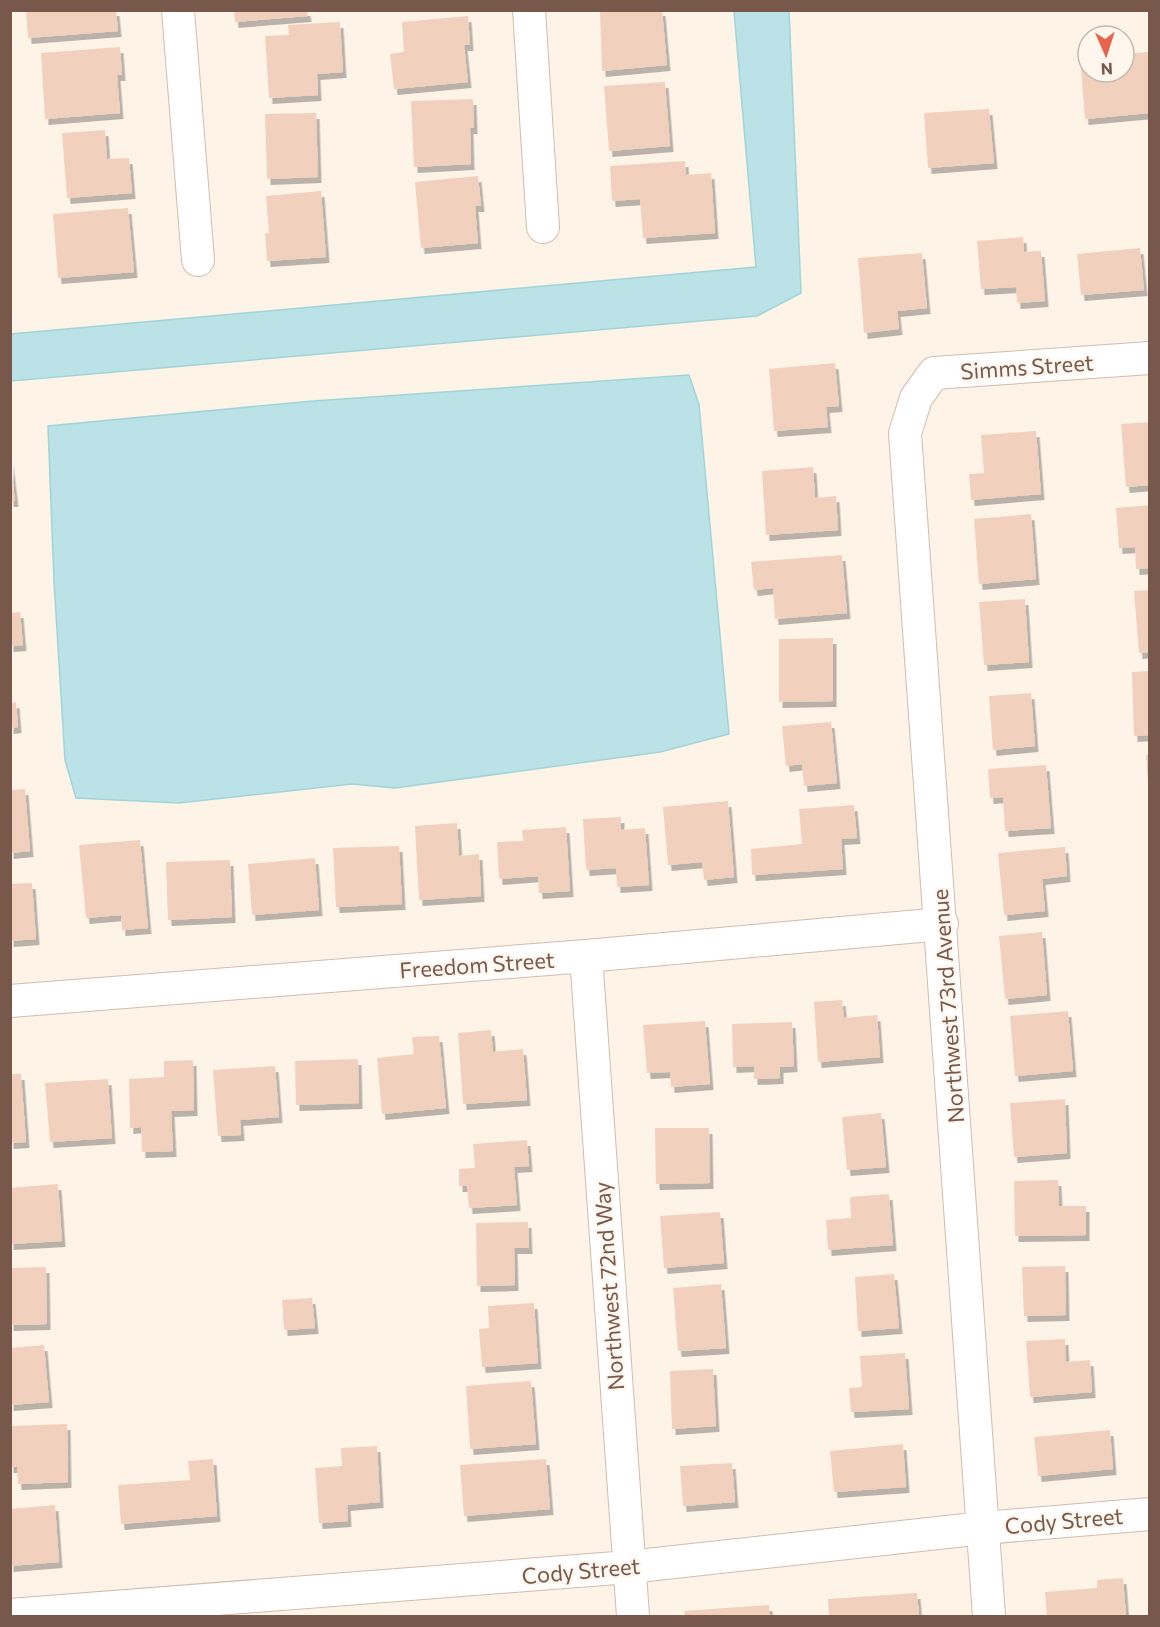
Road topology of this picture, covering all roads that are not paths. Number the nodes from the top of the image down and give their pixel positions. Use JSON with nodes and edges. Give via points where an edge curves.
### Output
{"nodes":[{"id":1,"x":178,"y":10,"type":"edge"},
{"id":2,"x":529,"y":10,"type":"edge"},
{"id":3,"x":543,"y":226,"type":"dead end"},
{"id":4,"x":198,"y":260,"type":"dead end"},
{"id":5,"x":1149,"y":358,"type":"edge"},
{"id":6,"x":916,"y":398,"type":"joint"},
{"id":7,"x":942,"y":924,"type":"junction"},
{"id":8,"x":586,"y":956,"type":"junction"},
{"id":9,"x":10,"y":1001,"type":"edge"},
{"id":10,"x":1149,"y":1514,"type":"edge"},
{"id":11,"x":983,"y":1528,"type":"junction"},
{"id":12,"x":629,"y":1567,"type":"junction"},
{"id":13,"x":272,"y":1606,"type":"edge"},
{"id":14,"x":10,"y":1615,"type":"edge"},
{"id":15,"x":633,"y":1617,"type":"edge"},
{"id":16,"x":989,"y":1617,"type":"edge"}],
"edges":[{"from":1,"to":4,"type":"street"},
{"from":2,"to":3,"type":"street"},
{"from":5,"to":6,"type":"street","name":"Simms Street","via":[[934,373]]},
{"from":6,"to":7,"type":"street","name":"Northwest 73rd Avenue","via":[[905,433]]},
{"from":7,"to":8,"type":"street","name":"Freedom Street"},
{"from":7,"to":11,"type":"street","name":"Northwest 73rd Avenue"},
{"from":8,"to":9,"type":"street","name":"Freedom Street"},
{"from":8,"to":12,"type":"street","name":"Northwest 72nd Way"},
{"from":10,"to":11,"type":"street","name":"Cody Street"},
{"from":11,"to":12,"type":"street","name":"Cody Street"},
{"from":11,"to":16,"type":"street","name":"Northwest 73rd Avenue"},
{"from":12,"to":13,"type":"street","name":"Cody Street"},
{"from":12,"to":15,"type":"street","name":"Northwest 72nd Way"},
{"from":13,"to":14,"type":"street","name":"Cody Street"}]}
